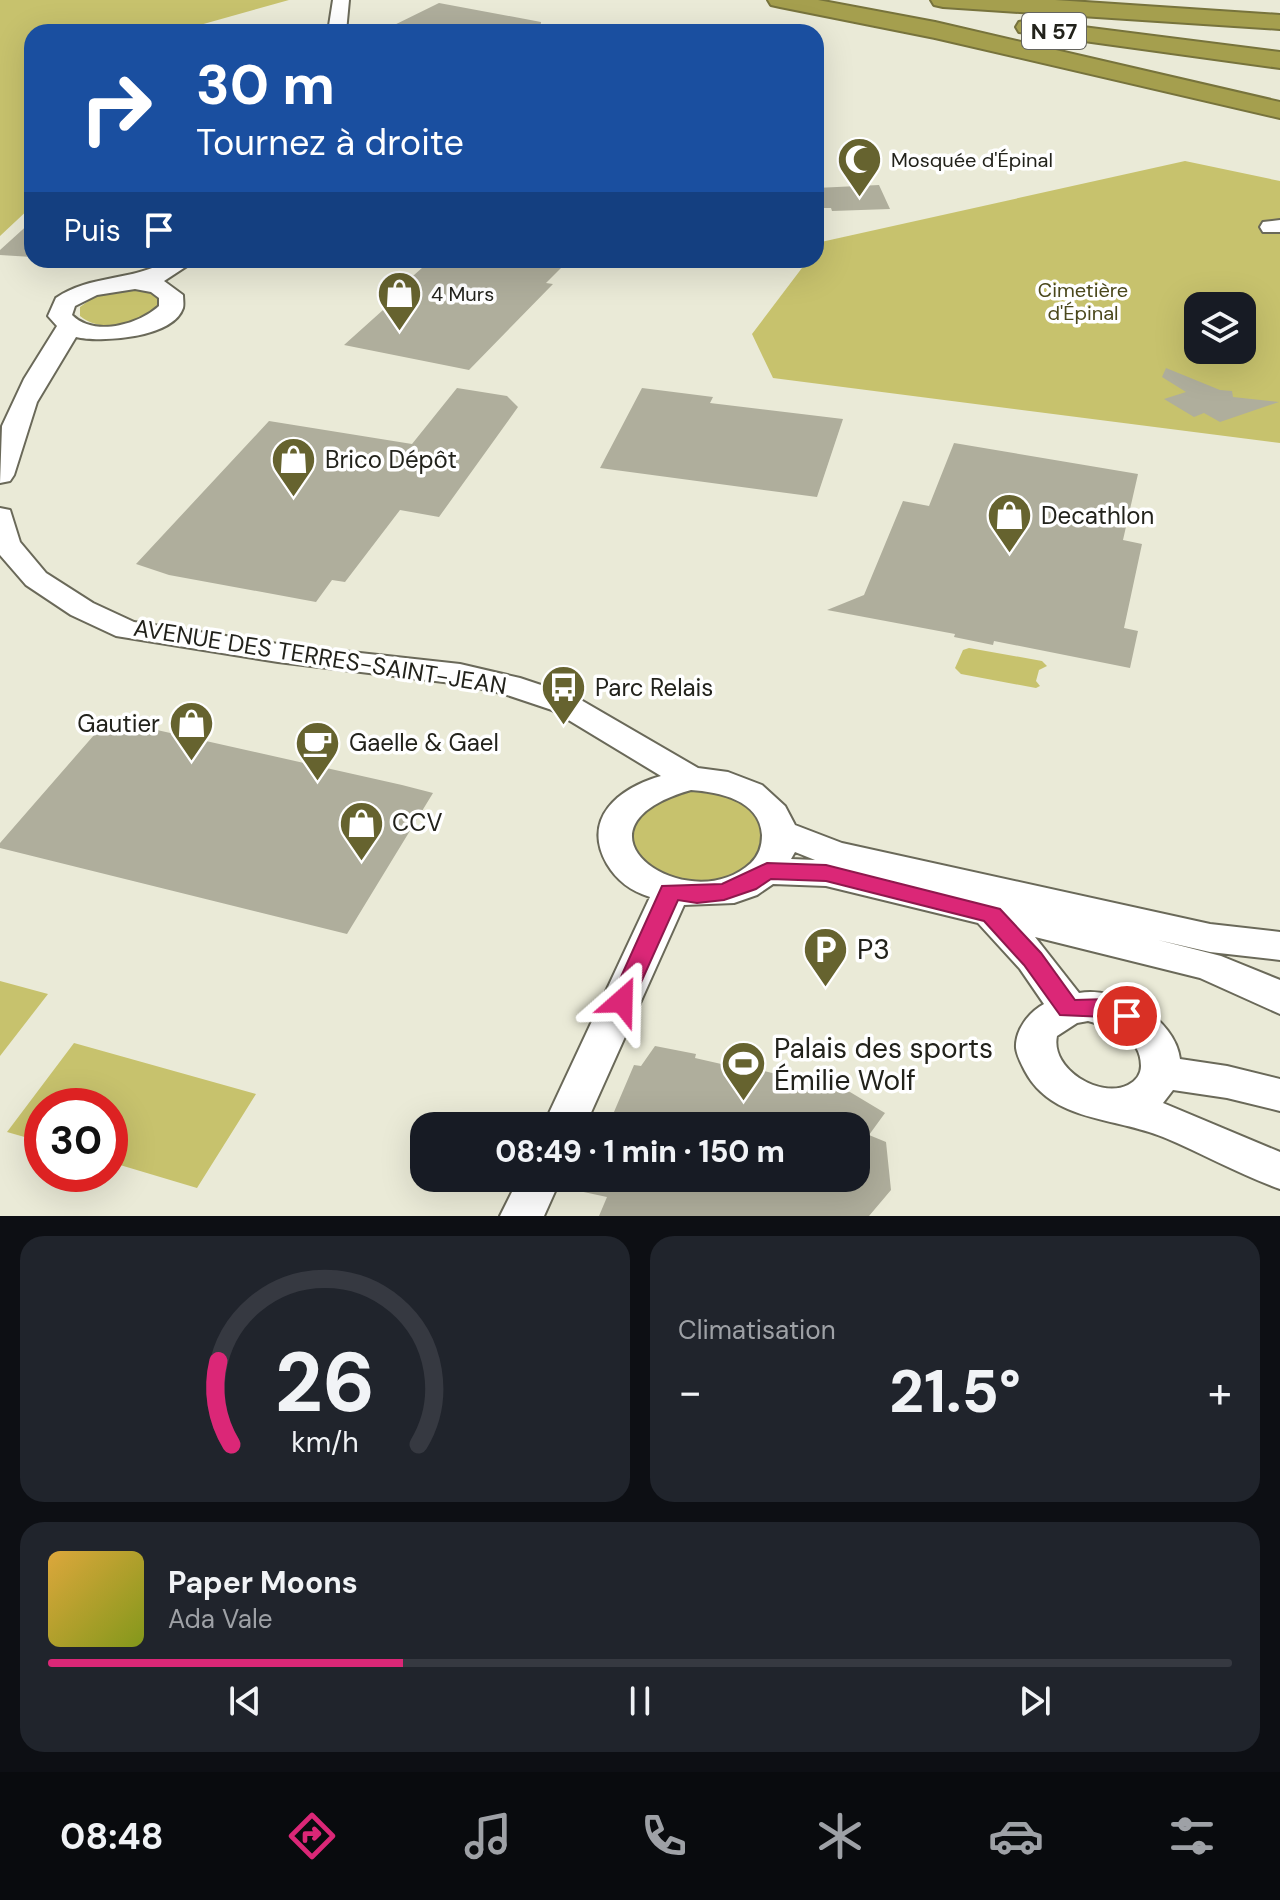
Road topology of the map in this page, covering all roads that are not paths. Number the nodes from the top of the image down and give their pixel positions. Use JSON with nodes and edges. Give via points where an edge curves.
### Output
{"nodes":[{"id":1,"x":341,"y":0,"type":"edge"},
{"id":2,"x":780,"y":0,"type":"edge"},
{"id":3,"x":828,"y":0,"type":"edge"},
{"id":4,"x":891,"y":0,"type":"edge"},
{"id":5,"x":943,"y":0,"type":"edge"},
{"id":6,"x":1280,"y":22,"type":"edge"},
{"id":7,"x":338,"y":24,"type":"edge"},
{"id":8,"x":1280,"y":51,"type":"edge"},
{"id":9,"x":1280,"y":60,"type":"edge"},
{"id":10,"x":1083,"y":66,"type":"junction"},
{"id":11,"x":1280,"y":110,"type":"edge"},
{"id":12,"x":1280,"y":119,"type":"edge"},
{"id":13,"x":172,"y":268,"type":"edge"},
{"id":14,"x":189,"y":268,"type":"edge"},
{"id":15,"x":137,"y":283,"type":"junction"},
{"id":16,"x":164,"y":290,"type":"junction"},
{"id":17,"x":65,"y":336,"type":"junction"},
{"id":18,"x":0,"y":475,"type":"edge"},
{"id":19,"x":0,"y":516,"type":"edge"},
{"id":20,"x":631,"y":743,"type":"junction"},
{"id":21,"x":691,"y":779,"type":"junction"},
{"id":22,"x":641,"y":793,"type":"junction"},
{"id":23,"x":781,"y":833,"type":"junction"},
{"id":24,"x":767,"y":871,"type":"junction"},
{"id":25,"x":670,"y":891,"type":"junction"},
{"id":26,"x":992,"y":915,"type":"junction"},
{"id":27,"x":1280,"y":946,"type":"edge"},
{"id":28,"x":1280,"y":999,"type":"edge"},
{"id":29,"x":1069,"y":1009,"type":"junction"},
{"id":30,"x":1163,"y":1073,"type":"junction"},
{"id":31,"x":1280,"y":1095,"type":"edge"},
{"id":32,"x":1113,"y":1104,"type":"junction"},
{"id":33,"x":571,"y":1112,"type":"edge"},
{"id":34,"x":1280,"y":1171,"type":"edge"},
{"id":35,"x":533,"y":1192,"type":"edge"},
{"id":36,"x":522,"y":1216,"type":"edge"}],
"edges":[{"from":1,"to":7,"type":"street"},
{"from":2,"to":10,"type":"highway"},
{"from":3,"to":9,"type":"highway","number":"N 57"},
{"from":4,"to":8,"type":"highway","number":"N 57"},
{"from":5,"to":6,"type":"highway"},
{"from":10,"to":11,"type":"highway"},
{"from":10,"to":12,"type":"highway"},
{"from":13,"to":15,"type":"street"},
{"from":14,"to":16,"type":"street"},
{"from":15,"to":16,"type":"street"},
{"from":15,"to":17,"type":"street","via":[[100,286],[72,297],[60,310]]},
{"from":16,"to":17,"type":"street","via":[[171,295],[171,308],[156,321],[127,331]]},
{"from":17,"to":18,"type":"street","via":[[13,429]]},
{"from":19,"to":20,"type":"street","name":"AVENUE DES TERRES-SAINT-JEAN","via":[[6,544],[36,579],[127,630],[497,682],[563,703]]},
{"from":20,"to":21,"type":"street","name":"AVENUE DES TERRES-SAINT-JEAN"},
{"from":20,"to":22,"type":"street"},
{"from":21,"to":22,"type":"street"},
{"from":21,"to":23,"type":"street","via":[[735,786],[758,798],[774,814]]},
{"from":22,"to":25,"type":"street","via":[[615,821],[617,855],[647,883]]},
{"from":23,"to":24,"type":"street","via":[[779,853]]},
{"from":23,"to":27,"type":"street","via":[[834,854],[1210,938]]},
{"from":24,"to":25,"type":"street","via":[[724,892]]},
{"from":24,"to":26,"type":"street","via":[[826,873]]},
{"from":25,"to":33,"type":"street"},
{"from":26,"to":28,"type":"street","via":[[1208,966]]},
{"from":26,"to":29,"type":"street"},
{"from":29,"to":30,"type":"street","via":[[1108,1008],[1144,1027],[1157,1041]]},
{"from":29,"to":32,"type":"street","via":[[1042,1026],[1037,1054],[1056,1083],[1073,1094]]},
{"from":30,"to":31,"type":"street"},
{"from":30,"to":32,"type":"street","via":[[1145,1095]]},
{"from":32,"to":34,"type":"street","via":[[1173,1123]]},
{"from":35,"to":36,"type":"street"}]}
